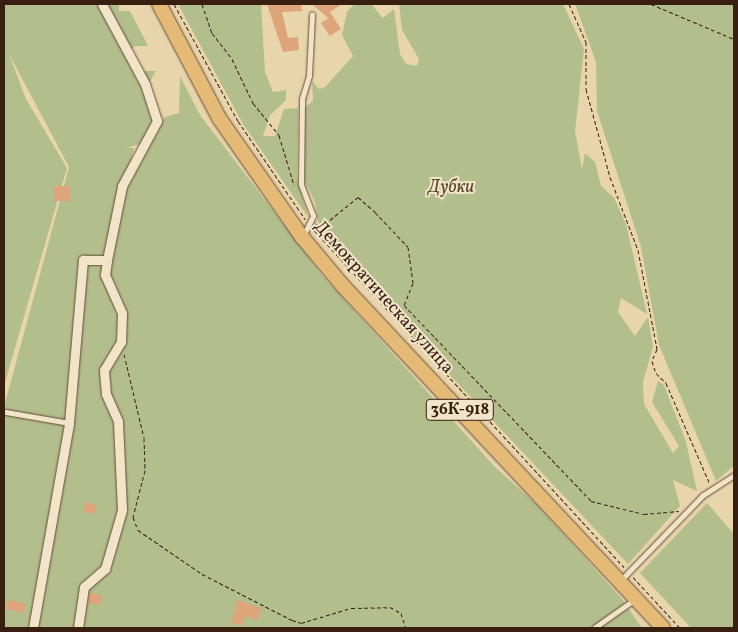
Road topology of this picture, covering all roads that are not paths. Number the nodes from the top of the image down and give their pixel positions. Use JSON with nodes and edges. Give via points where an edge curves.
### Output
{"nodes":[{"id":1,"x":102,"y":4,"type":"edge"},
{"id":2,"x":159,"y":4,"type":"edge"},
{"id":3,"x":312,"y":15,"type":"dead end"},
{"id":4,"x":306,"y":231,"type":"junction"},
{"id":5,"x":107,"y":260,"type":"junction"},
{"id":6,"x":6,"y":412,"type":"dead end"},
{"id":7,"x":69,"y":423,"type":"junction"},
{"id":8,"x":734,"y":475,"type":"edge"},
{"id":9,"x":726,"y":484,"type":"junction"},
{"id":10,"x":734,"y":484,"type":"edge"},
{"id":11,"x":624,"y":576,"type":"junction"},
{"id":12,"x":636,"y":599,"type":"junction"},
{"id":13,"x":33,"y":628,"type":"edge"},
{"id":14,"x":78,"y":628,"type":"edge"},
{"id":15,"x":594,"y":628,"type":"edge"},
{"id":16,"x":663,"y":628,"type":"edge"}],
"edges":[{"from":1,"to":5,"type":"street","via":[[145,84],[157,121],[122,186]]},
{"from":2,"to":4,"type":"main road","name":"Демократическая улица","number":"36К-918","via":[[219,118]]},
{"from":3,"to":4,"type":"lane","via":[[309,76],[302,99],[300,184],[312,220]]},
{"from":4,"to":11,"type":"main road","name":"Демократическая улица","number":"36К-918","via":[[343,286]]},
{"from":5,"to":7,"type":"street","via":[[83,260]]},
{"from":5,"to":14,"type":"street","via":[[105,275],[122,313],[121,342],[104,370],[106,394],[118,421],[122,510],[105,569],[84,587]]},
{"from":6,"to":7,"type":"lane"},
{"from":7,"to":13,"type":"street"},
{"from":8,"to":9,"type":"lane"},
{"from":9,"to":10,"type":"lane"},
{"from":9,"to":11,"type":"lane","via":[[714,489],[688,510]]},
{"from":11,"to":12,"type":"main road","name":"Демократическая улица","number":"36К-918"},
{"from":12,"to":15,"type":"lane"},
{"from":12,"to":16,"type":"main road","name":"Демократическая улица","number":"36К-918"}]}
